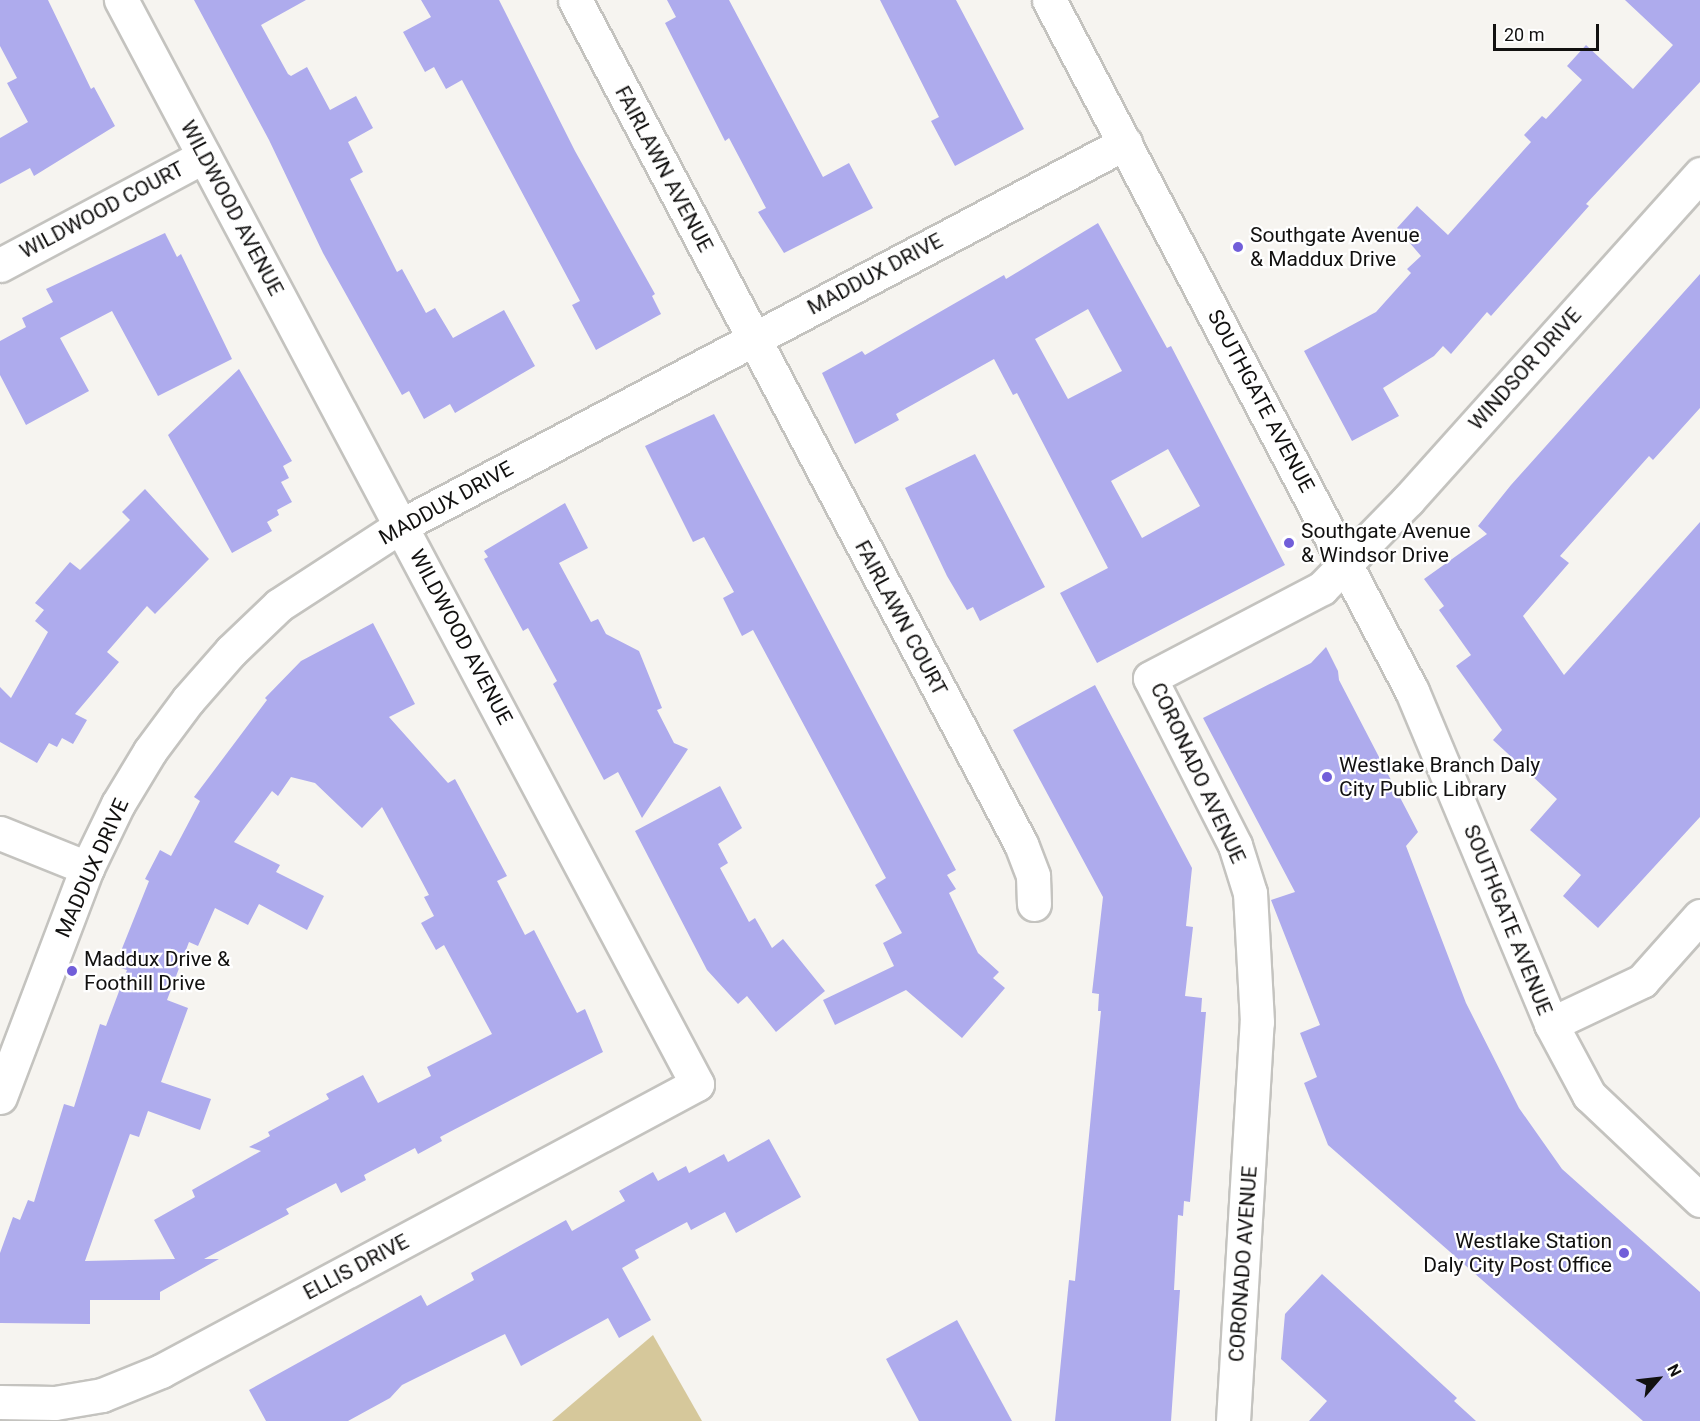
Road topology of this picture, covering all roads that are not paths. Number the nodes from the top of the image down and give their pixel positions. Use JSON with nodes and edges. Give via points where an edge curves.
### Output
{"nodes":[{"id":1,"x":121,"y":0,"type":"edge"},
{"id":2,"x":575,"y":0,"type":"edge"},
{"id":3,"x":1050,"y":0,"type":"edge"},
{"id":4,"x":1125,"y":143,"type":"junction"},
{"id":5,"x":204,"y":156,"type":"junction"},
{"id":6,"x":1700,"y":174,"type":"edge"},
{"id":7,"x":0,"y":265,"type":"edge"},
{"id":8,"x":753,"y":338,"type":"junction"},
{"id":9,"x":402,"y":525,"type":"junction"},
{"id":10,"x":1346,"y":561,"type":"junction"},
{"id":11,"x":0,"y":833,"type":"edge"},
{"id":12,"x":87,"y":868,"type":"junction"},
{"id":13,"x":1034,"y":904,"type":"dead end"},
{"id":14,"x":1700,"y":916,"type":"edge"},
{"id":15,"x":1551,"y":1024,"type":"junction"},
{"id":16,"x":697,"y":1084,"type":"joint"},
{"id":17,"x":0,"y":1097,"type":"edge"},
{"id":18,"x":1700,"y":1200,"type":"edge"},
{"id":19,"x":0,"y":1402,"type":"edge"},
{"id":20,"x":106,"y":1408,"type":"edge"},
{"id":21,"x":1233,"y":1421,"type":"edge"}],
"edges":[{"from":1,"to":5,"type":"street","name":"WILDWOOD AVENUE"},
{"from":2,"to":8,"type":"street","name":"FAIRLAWN AVENUE"},
{"from":3,"to":4,"type":"street","name":"SOUTHGATE AVENUE"},
{"from":4,"to":8,"type":"street","name":"MADDUX DRIVE"},
{"from":4,"to":10,"type":"street","name":"SOUTHGATE AVENUE"},
{"from":5,"to":7,"type":"street","name":"WILDWOOD COURT"},
{"from":5,"to":9,"type":"street","name":"WILDWOOD AVENUE"},
{"from":6,"to":10,"type":"street","name":"WINDSOR DRIVE","via":[[1408,500]]},
{"from":8,"to":9,"type":"street","name":"MADDUX DRIVE"},
{"from":8,"to":13,"type":"street","name":"FAIRLAWN COURT","via":[[1021,844],[1033,876]]},
{"from":9,"to":12,"type":"street","name":"MADDUX DRIVE","via":[[335,565],[279,606],[231,651],[150,751]]},
{"from":9,"to":16,"type":"street","name":"WILDWOOD AVENUE"},
{"from":10,"to":15,"type":"street","name":"SOUTHGATE AVENUE","via":[[1445,766]]},
{"from":10,"to":21,"type":"street","name":"CORONADO AVENUE","via":[[1322,588],[1150,678],[1235,845],[1250,893],[1257,1022]]},
{"from":11,"to":12,"type":"street"},
{"from":12,"to":17,"type":"street","name":"MADDUX DRIVE"},
{"from":14,"to":15,"type":"street","via":[[1642,981]]},
{"from":15,"to":18,"type":"street","name":"SOUTHGATE AVENUE","via":[[1589,1095]]},
{"from":16,"to":20,"type":"street","name":"ELLIS DRIVE","via":[[161,1371]]},
{"from":19,"to":20,"type":"street","name":"ELLIS DRIVE","via":[[56,1402]]}]}
